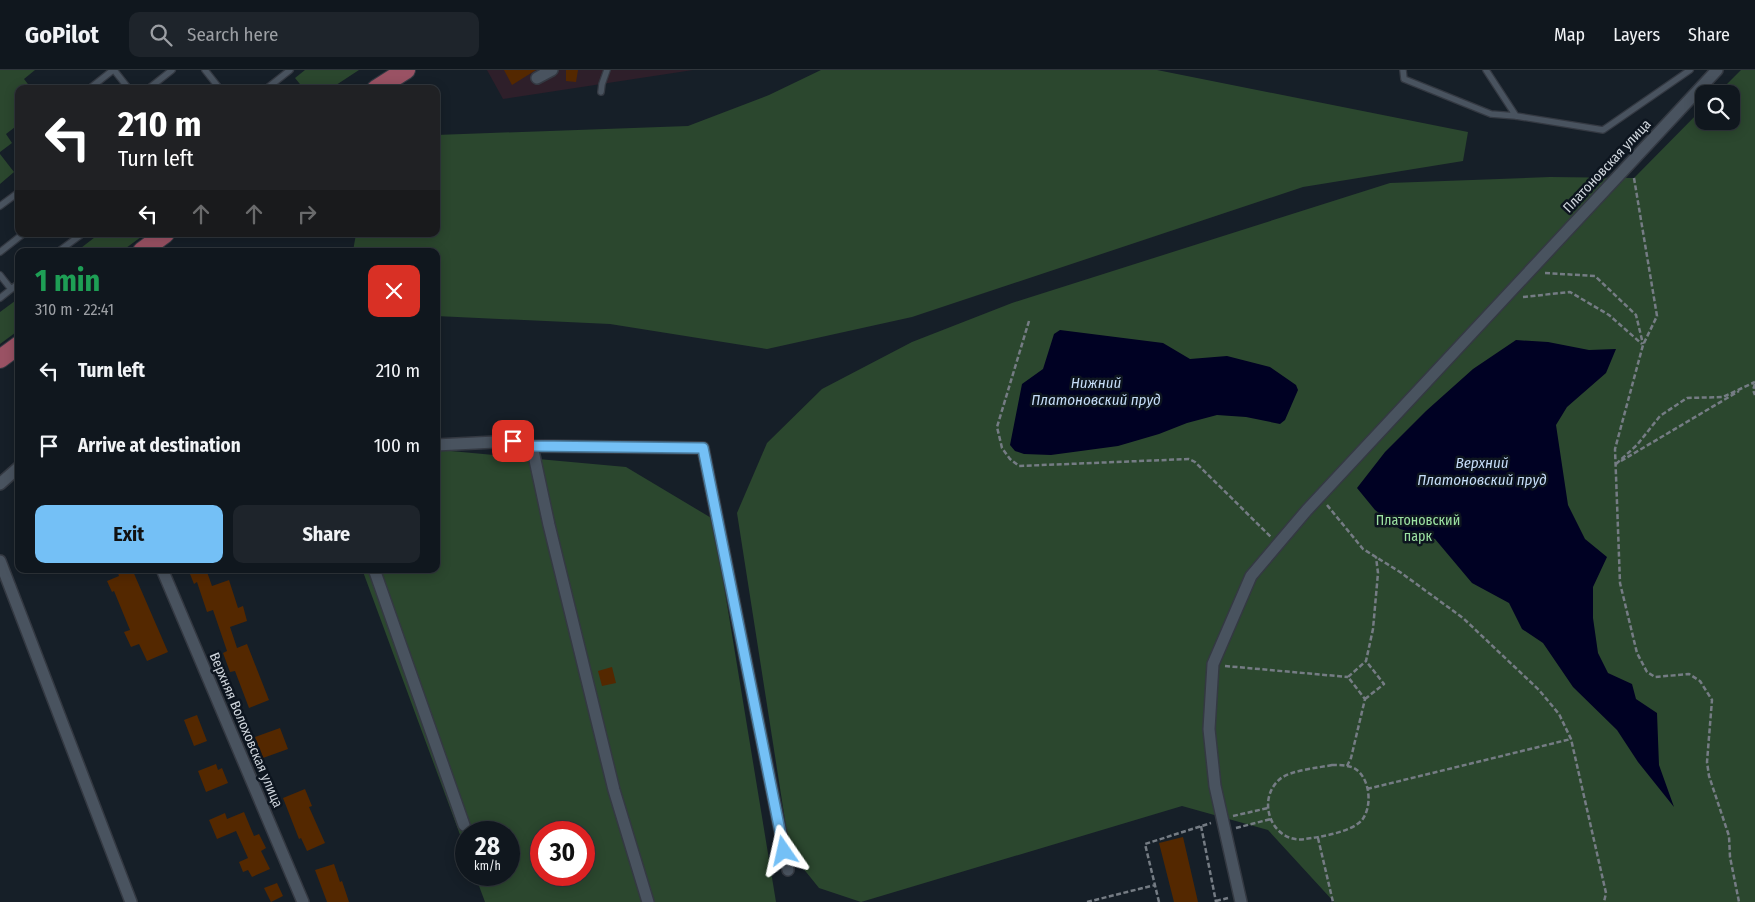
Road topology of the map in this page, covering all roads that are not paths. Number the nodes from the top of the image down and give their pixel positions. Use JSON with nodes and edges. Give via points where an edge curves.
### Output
{"nodes":[{"id":1,"x":113,"y":70,"type":"edge"},
{"id":2,"x":172,"y":70,"type":"edge"},
{"id":3,"x":205,"y":70,"type":"edge"},
{"id":4,"x":290,"y":70,"type":"edge"},
{"id":5,"x":406,"y":70,"type":"edge"},
{"id":6,"x":552,"y":70,"type":"edge"},
{"id":7,"x":607,"y":70,"type":"edge"},
{"id":8,"x":1403,"y":70,"type":"edge"},
{"id":9,"x":1486,"y":70,"type":"edge"},
{"id":10,"x":1690,"y":70,"type":"edge"},
{"id":11,"x":1717,"y":70,"type":"edge"},
{"id":12,"x":537,"y":78,"type":"dead end"},
{"id":13,"x":94,"y":85,"type":"edge"},
{"id":14,"x":126,"y":85,"type":"edge"},
{"id":15,"x":153,"y":85,"type":"edge"},
{"id":16,"x":217,"y":85,"type":"edge"},
{"id":17,"x":271,"y":85,"type":"edge"},
{"id":18,"x":382,"y":85,"type":"edge"},
{"id":19,"x":601,"y":92,"type":"dead end"},
{"id":20,"x":1516,"y":116,"type":"junction"},
{"id":21,"x":15,"y":195,"type":"edge"},
{"id":22,"x":0,"y":206,"type":"edge"},
{"id":23,"x":19,"y":237,"type":"edge"},
{"id":24,"x":78,"y":237,"type":"edge"},
{"id":25,"x":161,"y":237,"type":"edge"},
{"id":26,"x":64,"y":248,"type":"edge"},
{"id":27,"x":146,"y":248,"type":"edge"},
{"id":28,"x":0,"y":252,"type":"edge"},
{"id":29,"x":0,"y":275,"type":"edge"},
{"id":30,"x":15,"y":286,"type":"edge"},
{"id":31,"x":11,"y":289,"type":"junction"},
{"id":32,"x":0,"y":298,"type":"edge"},
{"id":33,"x":15,"y":348,"type":"edge"},
{"id":34,"x":0,"y":359,"type":"edge"},
{"id":35,"x":440,"y":445,"type":"edge"},
{"id":36,"x":532,"y":446,"type":"junction"},
{"id":37,"x":15,"y":471,"type":"edge"},
{"id":38,"x":0,"y":484,"type":"edge"},
{"id":39,"x":0,"y":561,"type":"edge"},
{"id":40,"x":164,"y":573,"type":"edge"},
{"id":41,"x":375,"y":573,"type":"edge"},
{"id":42,"x":463,"y":821,"type":"edge"},
{"id":43,"x":788,"y":870,"type":"dead end"},
{"id":44,"x":130,"y":902,"type":"edge"},
{"id":45,"x":303,"y":902,"type":"edge"},
{"id":46,"x":648,"y":902,"type":"edge"},
{"id":47,"x":1241,"y":902,"type":"edge"}],
"edges":[{"from":1,"to":13,"type":"lane"},
{"from":1,"to":14,"type":"lane"},
{"from":2,"to":15,"type":"lane"},
{"from":3,"to":16,"type":"lane"},
{"from":4,"to":17,"type":"lane"},
{"from":5,"to":18,"type":"main road"},
{"from":6,"to":12,"type":"street"},
{"from":7,"to":19,"type":"lane"},
{"from":8,"to":20,"type":"lane","via":[[1404,79],[1491,114]]},
{"from":9,"to":20,"type":"lane"},
{"from":10,"to":20,"type":"lane","via":[[1603,130]]},
{"from":11,"to":47,"type":"street","name":"Платоновская улица","via":[[1314,503],[1251,576],[1213,664],[1209,728],[1215,786]]},
{"from":21,"to":22,"type":"lane"},
{"from":23,"to":28,"type":"lane"},
{"from":24,"to":26,"type":"lane"},
{"from":25,"to":27,"type":"main road"},
{"from":29,"to":31,"type":"lane"},
{"from":30,"to":31,"type":"lane"},
{"from":31,"to":32,"type":"lane"},
{"from":33,"to":34,"type":"main road"},
{"from":35,"to":36,"type":"street","via":[[513,441]]},
{"from":36,"to":43,"type":"street","via":[[703,448]]},
{"from":36,"to":46,"type":"street","via":[[614,790]]},
{"from":37,"to":38,"type":"street"},
{"from":39,"to":44,"type":"street"},
{"from":40,"to":45,"type":"street","name":"Верхняя Волоховская улица"},
{"from":41,"to":42,"type":"street"}]}
